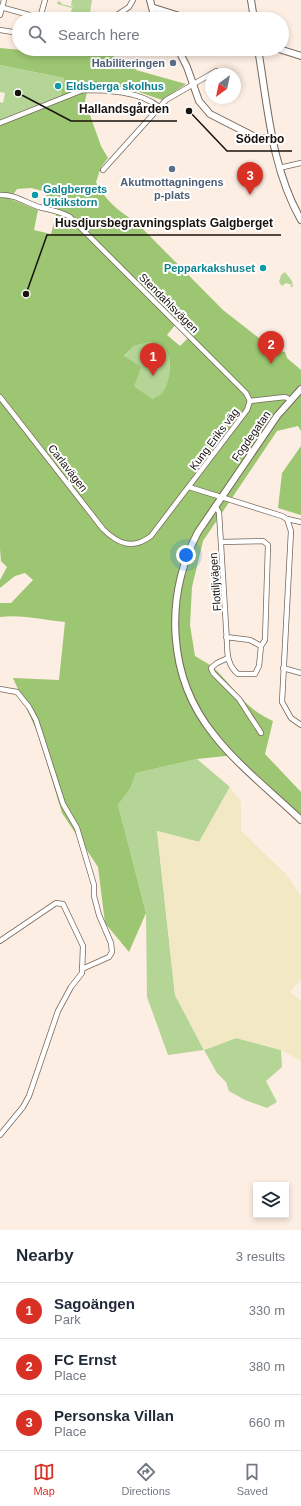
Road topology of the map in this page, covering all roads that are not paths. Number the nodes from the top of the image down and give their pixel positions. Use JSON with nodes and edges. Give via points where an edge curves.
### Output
{"nodes":[{"id":1,"x":4,"y":0,"type":"edge"},
{"id":2,"x":45,"y":0,"type":"edge"},
{"id":3,"x":133,"y":0,"type":"edge"},
{"id":4,"x":251,"y":0,"type":"edge"},
{"id":5,"x":152,"y":4,"type":"edge"},
{"id":6,"x":1,"y":7,"type":"edge"},
{"id":7,"x":20,"y":12,"type":"edge"},
{"id":8,"x":43,"y":12,"type":"edge"},
{"id":9,"x":122,"y":12,"type":"edge"},
{"id":10,"x":172,"y":12,"type":"edge"},
{"id":11,"x":253,"y":12,"type":"edge"},
{"id":12,"x":0,"y":15,"type":"edge"},
{"id":13,"x":0,"y":30,"type":"edge"},
{"id":14,"x":12,"y":32,"type":"edge"},
{"id":15,"x":289,"y":52,"type":"edge"},
{"id":16,"x":182,"y":56,"type":"edge"},
{"id":17,"x":259,"y":56,"type":"edge"},
{"id":18,"x":301,"y":56,"type":"edge"},
{"id":19,"x":205,"y":77,"type":"edge"},
{"id":20,"x":192,"y":85,"type":"junction"},
{"id":21,"x":159,"y":107,"type":"junction"},
{"id":22,"x":0,"y":122,"type":"edge"},
{"id":23,"x":271,"y":138,"type":"junction"},
{"id":24,"x":301,"y":163,"type":"edge"},
{"id":25,"x":279,"y":168,"type":"junction"},
{"id":26,"x":103,"y":170,"type":"dead end"},
{"id":27,"x":0,"y":195,"type":"edge"},
{"id":28,"x":301,"y":220,"type":"edge"},
{"id":29,"x":301,"y":389,"type":"edge"},
{"id":30,"x":0,"y":398,"type":"edge"},
{"id":31,"x":291,"y":400,"type":"junction"},
{"id":32,"x":250,"y":401,"type":"junction"},
{"id":33,"x":189,"y":487,"type":"junction"},
{"id":34,"x":220,"y":497,"type":"junction"},
{"id":35,"x":215,"y":506,"type":"junction"},
{"id":36,"x":287,"y":519,"type":"junction"},
{"id":37,"x":301,"y":522,"type":"edge"},
{"id":38,"x":221,"y":542,"type":"junction"},
{"id":39,"x":126,"y":544,"type":"joint"},
{"id":40,"x":226,"y":637,"type":"junction"},
{"id":41,"x":261,"y":646,"type":"junction"},
{"id":42,"x":228,"y":658,"type":"junction"},
{"id":43,"x":283,"y":668,"type":"junction"},
{"id":44,"x":301,"y":673,"type":"edge"},
{"id":45,"x":0,"y":689,"type":"edge"},
{"id":46,"x":301,"y":725,"type":"edge"},
{"id":47,"x":261,"y":733,"type":"dead end"},
{"id":48,"x":301,"y":820,"type":"edge"},
{"id":49,"x":0,"y":941,"type":"edge"},
{"id":50,"x":82,"y":969,"type":"junction"},
{"id":51,"x":0,"y":1135,"type":"edge"}],
"edges":[{"from":1,"to":6,"type":"street"},
{"from":2,"to":8,"type":"street"},
{"from":3,"to":9,"type":"street"},
{"from":4,"to":11,"type":"street"},
{"from":5,"to":10,"type":"street"},
{"from":6,"to":7,"type":"street"},
{"from":6,"to":12,"type":"street"},
{"from":13,"to":14,"type":"street"},
{"from":15,"to":18,"type":"street"},
{"from":16,"to":20,"type":"street"},
{"from":17,"to":23,"type":"street"},
{"from":19,"to":20,"type":"street"},
{"from":20,"to":21,"type":"street","via":[[170,97]]},
{"from":20,"to":23,"type":"street","via":[[203,107],[214,118],[257,138]]},
{"from":21,"to":22,"type":"street","via":[[140,96],[83,90]]},
{"from":21,"to":26,"type":"street"},
{"from":23,"to":25,"type":"street"},
{"from":24,"to":25,"type":"street"},
{"from":25,"to":28,"type":"street","via":[[286,190]]},
{"from":27,"to":32,"type":"street","name":"Stendahlsvägen","via":[[17,197],[34,205],[64,213],[77,223],[246,393]]},
{"from":29,"to":31,"type":"street","name":"Fogdegatan"},
{"from":30,"to":39,"type":"street","name":"Carlavägen","via":[[103,529],[113,539]]},
{"from":31,"to":32,"type":"street","via":[[285,397]]},
{"from":31,"to":34,"type":"street","name":"Fogdegatan"},
{"from":32,"to":33,"type":"street","name":"Kung Eriks väg","via":[[247,410]]},
{"from":33,"to":34,"type":"street","name":"Kung Eriks väg"},
{"from":33,"to":39,"type":"street","name":"Kung Eriks väg","via":[[151,536],[137,544]]},
{"from":34,"to":35,"type":"street","name":"Fogdegatan"},
{"from":34,"to":36,"type":"street","name":"Kung Eriks väg"},
{"from":35,"to":38,"type":"street","name":"Flottiljvägen","via":[[220,512]]},
{"from":35,"to":48,"type":"street","name":"Fogdegatan","via":[[192,544],[179,585],[174,625],[180,666],[193,703],[213,734]]},
{"from":36,"to":37,"type":"street","name":"Kung Eriks väg"},
{"from":36,"to":43,"type":"street","via":[[291,531]]},
{"from":38,"to":40,"type":"street","name":"Flottiljvägen"},
{"from":38,"to":41,"type":"street","via":[[263,541],[268,545],[265,640]]},
{"from":40,"to":41,"type":"street","via":[[250,640]]},
{"from":40,"to":42,"type":"street","name":"Flottiljvägen"},
{"from":41,"to":42,"type":"street","via":[[259,666],[252,675],[238,674]]},
{"from":42,"to":47,"type":"street","via":[[214,666],[213,673],[239,699]]},
{"from":43,"to":44,"type":"street"},
{"from":43,"to":46,"type":"street","via":[[284,707],[291,718]]},
{"from":45,"to":50,"type":"street","via":[[17,692],[36,720],[63,804],[77,828],[93,878],[98,916],[112,952],[109,957]]},
{"from":49,"to":50,"type":"street","via":[[52,905],[63,904],[83,946]]},
{"from":50,"to":51,"type":"street","via":[[58,1012],[27,1102]]}]}
